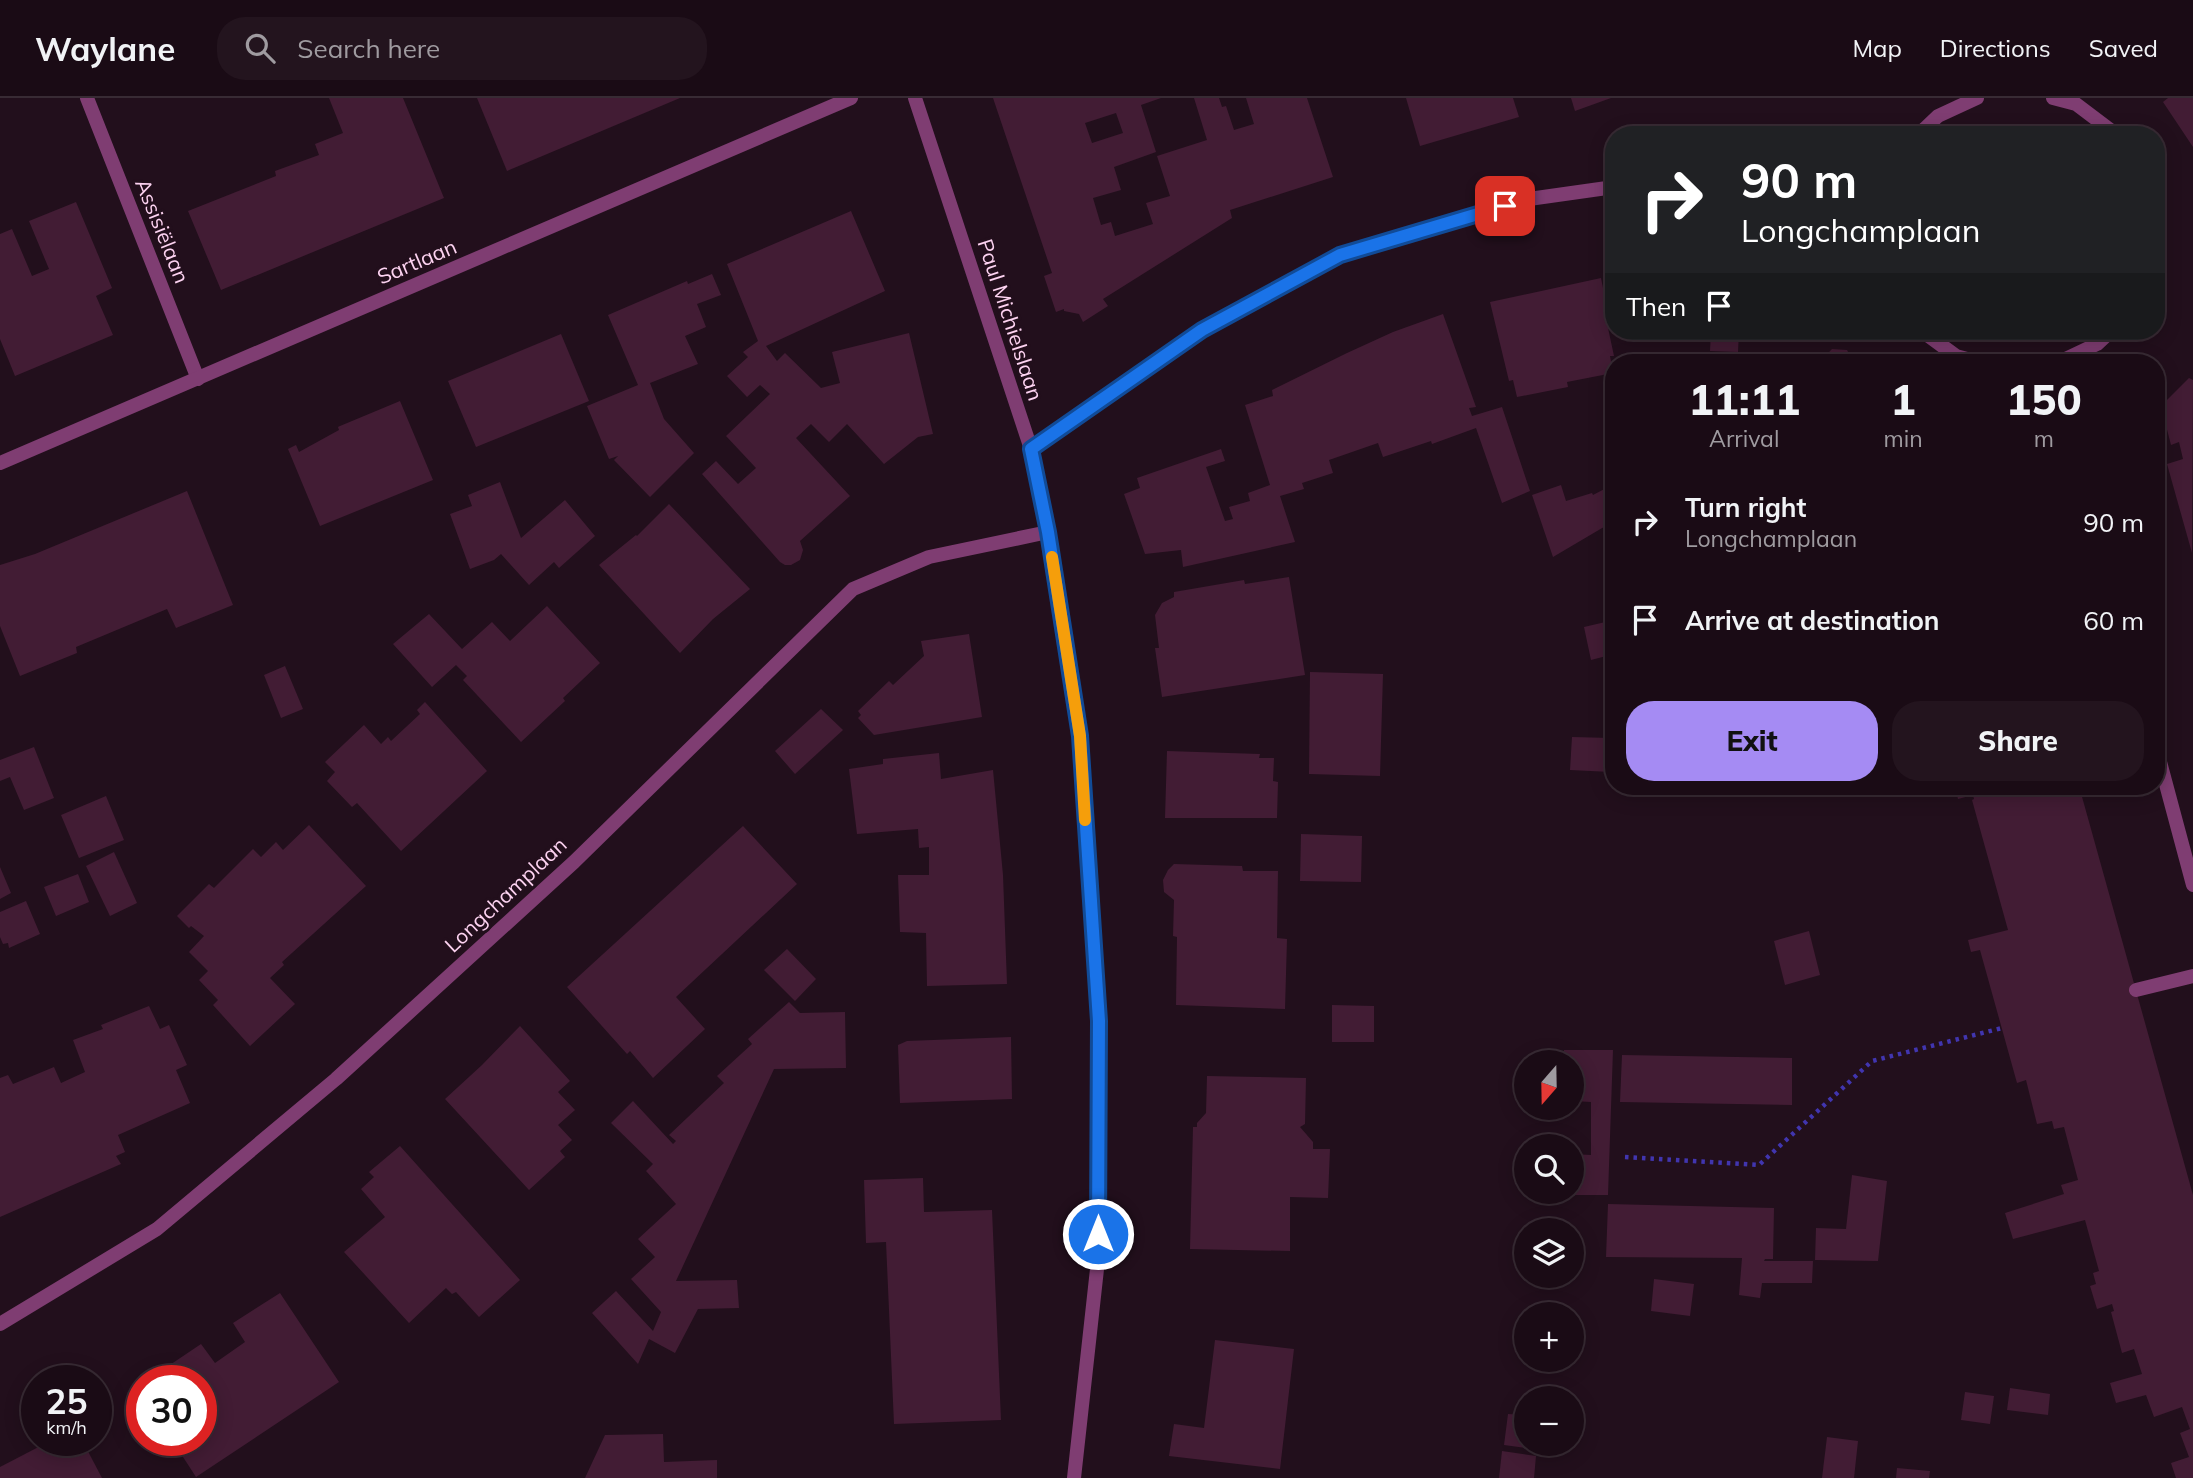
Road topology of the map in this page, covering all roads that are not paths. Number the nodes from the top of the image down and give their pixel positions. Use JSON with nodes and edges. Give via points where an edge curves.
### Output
{"nodes":[{"id":1,"x":87,"y":98,"type":"edge"},
{"id":2,"x":851,"y":98,"type":"edge"},
{"id":3,"x":915,"y":98,"type":"edge"},
{"id":4,"x":1977,"y":98,"type":"edge"},
{"id":5,"x":2053,"y":98,"type":"edge"},
{"id":6,"x":1927,"y":126,"type":"edge"},
{"id":7,"x":2105,"y":126,"type":"edge"},
{"id":8,"x":1605,"y":188,"type":"edge"},
{"id":9,"x":1934,"y":340,"type":"edge"},
{"id":10,"x":2101,"y":340,"type":"edge"},
{"id":11,"x":1953,"y":354,"type":"edge"},
{"id":12,"x":2076,"y":354,"type":"edge"},
{"id":13,"x":198,"y":379,"type":"junction"},
{"id":14,"x":1031,"y":449,"type":"junction"},
{"id":15,"x":0,"y":463,"type":"edge"},
{"id":16,"x":1048,"y":532,"type":"junction"},
{"id":17,"x":2165,"y":781,"type":"edge"},
{"id":18,"x":2193,"y":885,"type":"edge"},
{"id":19,"x":2193,"y":976,"type":"edge"},
{"id":20,"x":2136,"y":990,"type":"dead end"},
{"id":21,"x":0,"y":1324,"type":"edge"},
{"id":22,"x":1074,"y":1478,"type":"edge"}],
"edges":[{"from":1,"to":13,"type":"street","name":"Assisiëlaan"},
{"from":2,"to":13,"type":"street","name":"Sartlaan"},
{"from":3,"to":14,"type":"street","name":"Paul Michielslaan"},
{"from":4,"to":6,"type":"street","via":[[1938,116]]},
{"from":5,"to":7,"type":"street","via":[[2076,104]]},
{"from":8,"to":14,"type":"street","via":[[1529,199],[1340,255],[1202,330]]},
{"from":9,"to":11,"type":"street"},
{"from":10,"to":12,"type":"street"},
{"from":13,"to":15,"type":"street","name":"Sartlaan"},
{"from":14,"to":16,"type":"street","name":"Paul Michielslaan"},
{"from":16,"to":21,"type":"street","name":"Longchamplaan","via":[[929,557],[853,589],[574,862],[336,1079],[157,1229]]},
{"from":16,"to":22,"type":"street","name":"Paul Michielslaan","via":[[1080,736],[1099,1021],[1098,1260]]},
{"from":17,"to":18,"type":"street"},
{"from":19,"to":20,"type":"street"}]}
